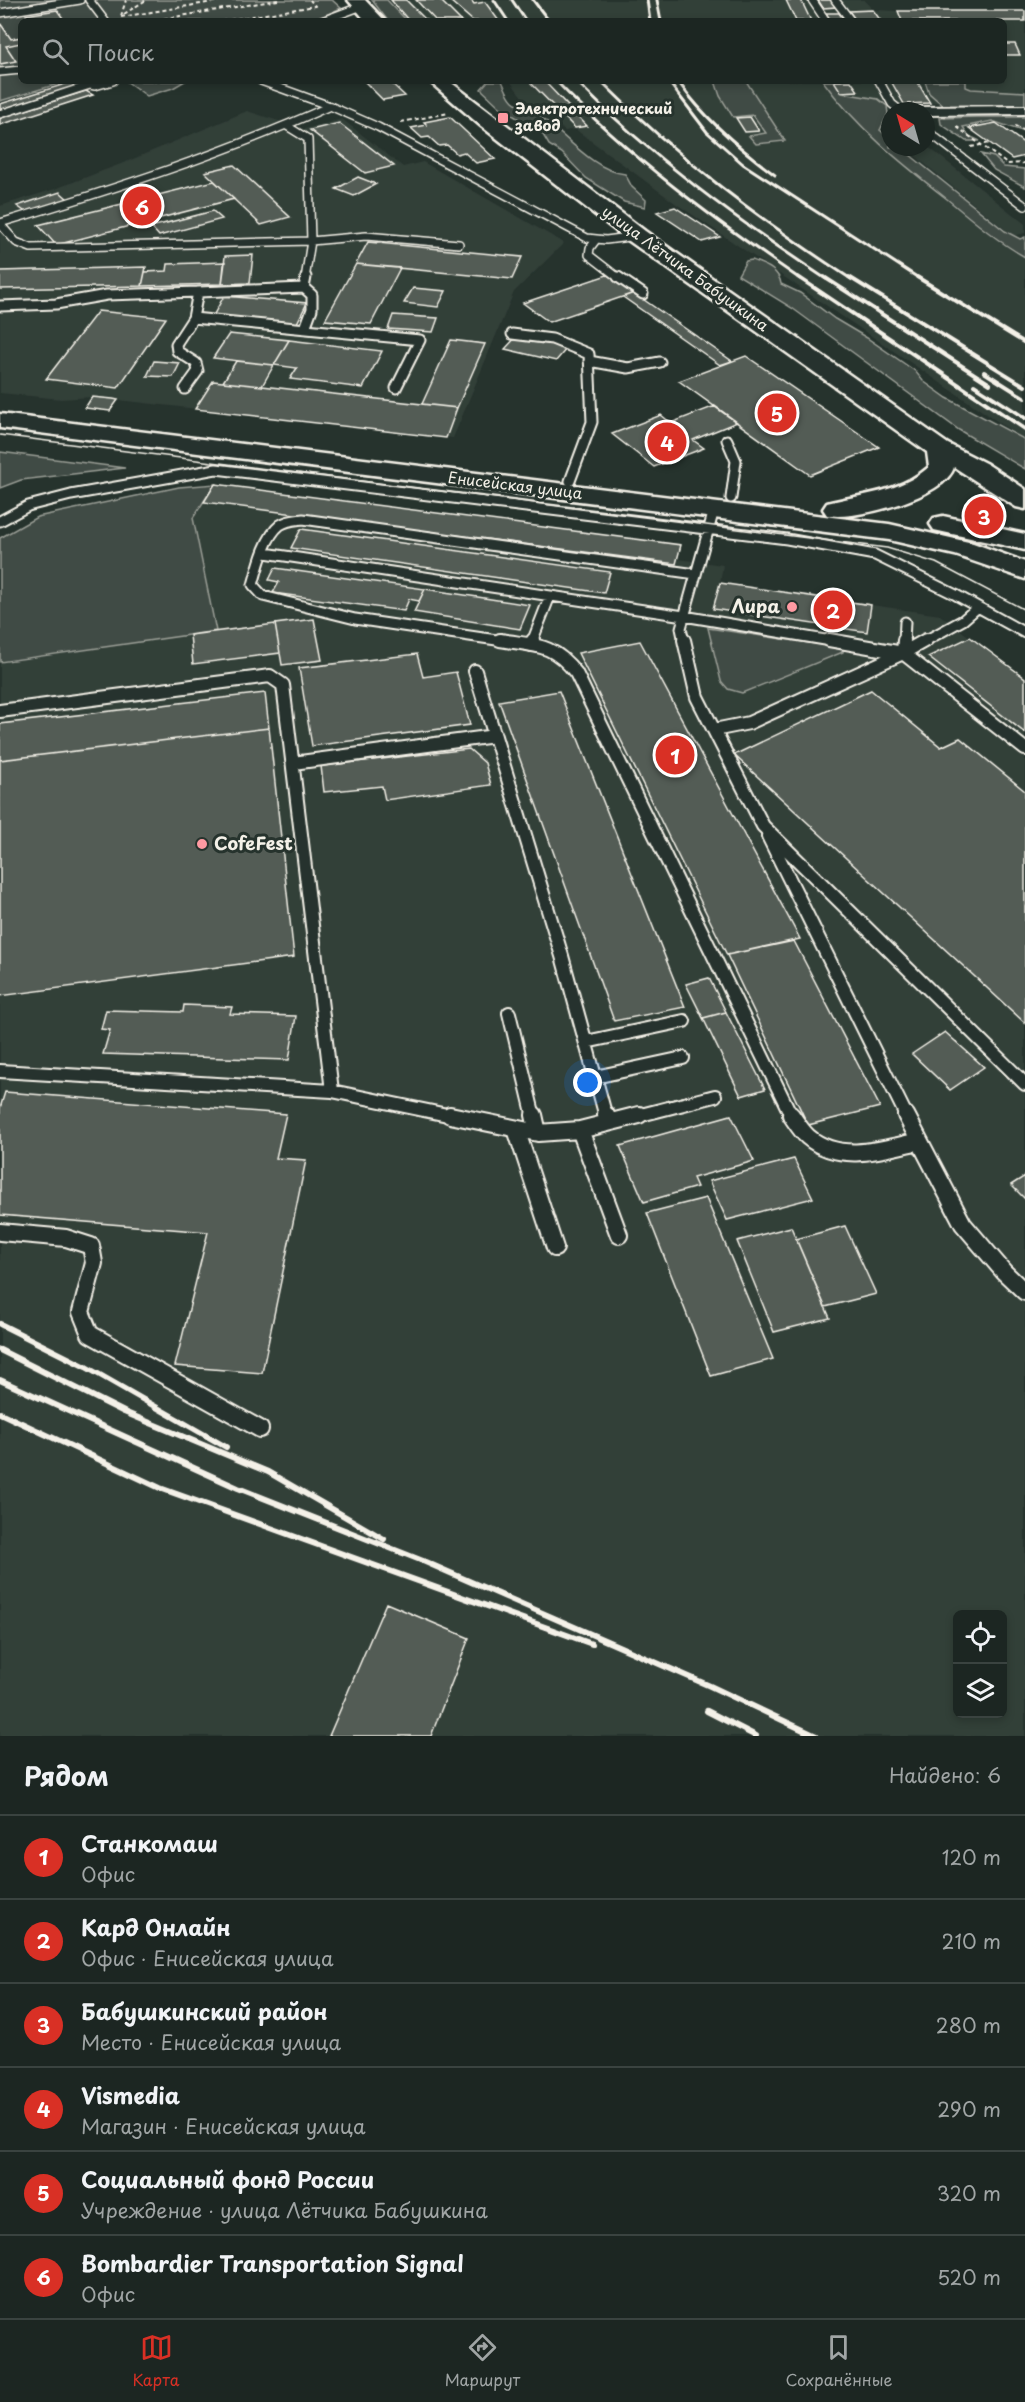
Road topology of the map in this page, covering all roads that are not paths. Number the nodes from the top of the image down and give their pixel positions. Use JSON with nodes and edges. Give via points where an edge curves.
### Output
{"nodes":[{"id":1,"x":80,"y":0,"type":"edge"},
{"id":2,"x":89,"y":0,"type":"edge"},
{"id":3,"x":812,"y":0,"type":"edge"},
{"id":4,"x":836,"y":0,"type":"edge"},
{"id":5,"x":359,"y":3,"type":"edge"},
{"id":6,"x":0,"y":13,"type":"edge"},
{"id":7,"x":103,"y":18,"type":"edge"},
{"id":8,"x":328,"y":18,"type":"edge"},
{"id":9,"x":373,"y":18,"type":"edge"},
{"id":10,"x":824,"y":18,"type":"edge"},
{"id":11,"x":849,"y":18,"type":"edge"},
{"id":12,"x":18,"y":70,"type":"edge"},
{"id":13,"x":0,"y":72,"type":"edge"},
{"id":14,"x":102,"y":84,"type":"edge"},
{"id":15,"x":272,"y":84,"type":"edge"},
{"id":16,"x":442,"y":84,"type":"edge"},
{"id":17,"x":881,"y":84,"type":"edge"},
{"id":18,"x":891,"y":102,"type":"edge"},
{"id":19,"x":330,"y":106,"type":"junction"},
{"id":20,"x":1025,"y":110,"type":"edge"},
{"id":21,"x":935,"y":111,"type":"edge"},
{"id":22,"x":0,"y":114,"type":"edge"},
{"id":23,"x":287,"y":126,"type":"junction"},
{"id":24,"x":935,"y":137,"type":"edge"},
{"id":25,"x":1025,"y":206,"type":"edge"},
{"id":26,"x":0,"y":224,"type":"edge"},
{"id":27,"x":637,"y":236,"type":"junction"},
{"id":28,"x":596,"y":240,"type":"junction"},
{"id":29,"x":311,"y":241,"type":"junction"},
{"id":30,"x":459,"y":244,"type":"dead end"},
{"id":31,"x":304,"y":288,"type":"junction"},
{"id":32,"x":198,"y":292,"type":"junction"},
{"id":33,"x":643,"y":294,"type":"dead end"},
{"id":34,"x":0,"y":306,"type":"edge"},
{"id":35,"x":193,"y":318,"type":"junction"},
{"id":36,"x":305,"y":328,"type":"junction"},
{"id":37,"x":512,"y":334,"type":"dead end"},
{"id":38,"x":589,"y":361,"type":"junction"},
{"id":39,"x":660,"y":362,"type":"dead end"},
{"id":40,"x":396,"y":388,"type":"dead end"},
{"id":41,"x":185,"y":389,"type":"dead end"},
{"id":42,"x":0,"y":412,"type":"edge"},
{"id":43,"x":0,"y":422,"type":"edge"},
{"id":44,"x":727,"y":440,"type":"dead end"},
{"id":45,"x":939,"y":448,"type":"junction"},
{"id":46,"x":570,"y":481,"type":"junction"},
{"id":47,"x":1025,"y":501,"type":"edge"},
{"id":48,"x":836,"y":509,"type":"junction"},
{"id":49,"x":718,"y":513,"type":"junction"},
{"id":50,"x":0,"y":521,"type":"edge"},
{"id":51,"x":1025,"y":524,"type":"edge"},
{"id":52,"x":1025,"y":542,"type":"edge"},
{"id":53,"x":265,"y":553,"type":"junction"},
{"id":54,"x":1025,"y":571,"type":"edge"},
{"id":55,"x":696,"y":574,"type":"junction"},
{"id":56,"x":550,"y":596,"type":"junction"},
{"id":57,"x":978,"y":607,"type":"junction"},
{"id":58,"x":684,"y":616,"type":"junction"},
{"id":59,"x":905,"y":622,"type":"dead end"},
{"id":60,"x":1025,"y":633,"type":"edge"},
{"id":61,"x":531,"y":645,"type":"junction"},
{"id":62,"x":903,"y":653,"type":"junction"},
{"id":63,"x":475,"y":671,"type":"dead end"},
{"id":64,"x":0,"y":711,"type":"edge"},
{"id":65,"x":714,"y":730,"type":"junction"},
{"id":66,"x":495,"y":736,"type":"junction"},
{"id":67,"x":1025,"y":749,"type":"edge"},
{"id":68,"x":292,"y":763,"type":"junction"},
{"id":69,"x":763,"y":826,"type":"junction"},
{"id":70,"x":509,"y":1013,"type":"dead end"},
{"id":71,"x":684,"y":1021,"type":"dead end"},
{"id":72,"x":586,"y":1042,"type":"junction"},
{"id":73,"x":683,"y":1058,"type":"dead end"},
{"id":74,"x":0,"y":1071,"type":"edge"},
{"id":75,"x":595,"y":1077,"type":"junction"},
{"id":76,"x":1025,"y":1084,"type":"edge"},
{"id":77,"x":332,"y":1090,"type":"junction"},
{"id":78,"x":715,"y":1096,"type":"dead end"},
{"id":79,"x":608,"y":1122,"type":"junction"},
{"id":80,"x":516,"y":1129,"type":"junction"},
{"id":81,"x":580,"y":1130,"type":"junction"},
{"id":82,"x":538,"y":1133,"type":"junction"},
{"id":83,"x":919,"y":1141,"type":"junction"},
{"id":84,"x":0,"y":1233,"type":"edge"},
{"id":85,"x":620,"y":1235,"type":"dead end"},
{"id":86,"x":555,"y":1248,"type":"dead end"},
{"id":87,"x":1025,"y":1292,"type":"edge"},
{"id":88,"x":260,"y":1429,"type":"dead end"}],
"edges":[{"from":1,"to":6,"type":"lane"},
{"from":2,"to":7,"type":"lane"},
{"from":3,"to":10,"type":"lane"},
{"from":4,"to":11,"type":"lane"},
{"from":5,"to":8,"type":"lane"},
{"from":5,"to":9,"type":"main road"},
{"from":12,"to":13,"type":"lane"},
{"from":14,"to":22,"type":"lane"},
{"from":15,"to":19,"type":"lane"},
{"from":16,"to":27,"type":"main road","name":"улица Лётчика Бабушкина"},
{"from":17,"to":18,"type":"lane"},
{"from":19,"to":23,"type":"lane"},
{"from":19,"to":28,"type":"lane"},
{"from":20,"to":21,"type":"street"},
{"from":23,"to":26,"type":"lane","via":[[169,170]]},
{"from":23,"to":29,"type":"lane","via":[[308,139]]},
{"from":24,"to":25,"type":"lane"},
{"from":26,"to":29,"type":"lane","via":[[16,242],[31,248]]},
{"from":27,"to":28,"type":"lane"},
{"from":27,"to":45,"type":"main road","name":"улица Лётчика Бабушкина"},
{"from":28,"to":33,"type":"lane","via":[[589,255]]},
{"from":29,"to":30,"type":"lane","via":[[368,236]]},
{"from":29,"to":31,"type":"lane"},
{"from":31,"to":32,"type":"lane"},
{"from":31,"to":36,"type":"lane","via":[[312,295]]},
{"from":32,"to":34,"type":"lane","via":[[107,295],[56,304]]},
{"from":32,"to":35,"type":"lane"},
{"from":35,"to":36,"type":"lane"},
{"from":35,"to":41,"type":"lane","via":[[176,344],[177,351],[196,363],[198,371]]},
{"from":36,"to":40,"type":"lane","via":[[420,340]]},
{"from":37,"to":38,"type":"lane","via":[[542,335],[563,341],[589,354]]},
{"from":38,"to":39,"type":"lane","via":[[628,368]]},
{"from":38,"to":46,"type":"lane","via":[[592,422]]},
{"from":42,"to":46,"type":"main road","name":"Енисейская улица"},
{"from":43,"to":49,"type":"main road","name":"Енисейская улица"},
{"from":44,"to":49,"type":"lane","via":[[738,462]]},
{"from":45,"to":47,"type":"main road","name":"улица Лётчика Бабушкина"},
{"from":45,"to":48,"type":"main road","via":[[942,469],[931,480],[890,500]]},
{"from":45,"to":51,"type":"main road","name":"улица Лётчика Бабушкина","via":[[961,475]]},
{"from":46,"to":49,"type":"main road","name":"Енисейская улица"},
{"from":48,"to":49,"type":"main road","name":"Енисейская улица"},
{"from":48,"to":52,"type":"main road","name":"Енисейская улица","via":[[948,525]]},
{"from":49,"to":50,"type":"lane","via":[[216,469],[70,495],[28,506]]},
{"from":49,"to":54,"type":"main road","name":"Енисейская улица","via":[[889,532],[963,549]]},
{"from":49,"to":55,"type":"lane"},
{"from":49,"to":57,"type":"lane","via":[[787,539],[874,555]]},
{"from":53,"to":55,"type":"lane","via":[[278,527],[289,520],[303,519]]},
{"from":53,"to":56,"type":"lane"},
{"from":53,"to":61,"type":"lane","via":[[253,585],[263,596],[355,619]]},
{"from":55,"to":58,"type":"lane"},
{"from":56,"to":58,"type":"lane"},
{"from":56,"to":61,"type":"lane"},
{"from":57,"to":60,"type":"lane"},
{"from":57,"to":62,"type":"lane","via":[[963,620]]},
{"from":58,"to":62,"type":"lane"},
{"from":58,"to":65,"type":"lane","via":[[681,628],[697,697]]},
{"from":59,"to":62,"type":"lane"},
{"from":61,"to":83,"type":"lane","via":[[563,656],[576,673],[788,1112],[810,1138],[837,1152],[868,1152]]},
{"from":62,"to":65,"type":"lane","via":[[749,723]]},
{"from":62,"to":67,"type":"lane"},
{"from":63,"to":66,"type":"lane"},
{"from":64,"to":68,"type":"lane","via":[[270,676],[283,685]]},
{"from":65,"to":69,"type":"lane"},
{"from":66,"to":68,"type":"lane"},
{"from":66,"to":72,"type":"lane"},
{"from":68,"to":77,"type":"lane"},
{"from":69,"to":76,"type":"lane"},
{"from":69,"to":83,"type":"lane"},
{"from":70,"to":82,"type":"lane"},
{"from":71,"to":72,"type":"lane"},
{"from":72,"to":75,"type":"lane"},
{"from":73,"to":75,"type":"lane"},
{"from":74,"to":77,"type":"lane"},
{"from":75,"to":79,"type":"lane"},
{"from":77,"to":80,"type":"lane"},
{"from":78,"to":79,"type":"lane"},
{"from":79,"to":81,"type":"lane"},
{"from":80,"to":82,"type":"lane"},
{"from":80,"to":86,"type":"lane"},
{"from":81,"to":82,"type":"lane"},
{"from":81,"to":85,"type":"lane"},
{"from":83,"to":87,"type":"lane","via":[[963,1224]]},
{"from":84,"to":88,"type":"lane","via":[[66,1238],[92,1246],[94,1263],[81,1312],[90,1334]]}]}
